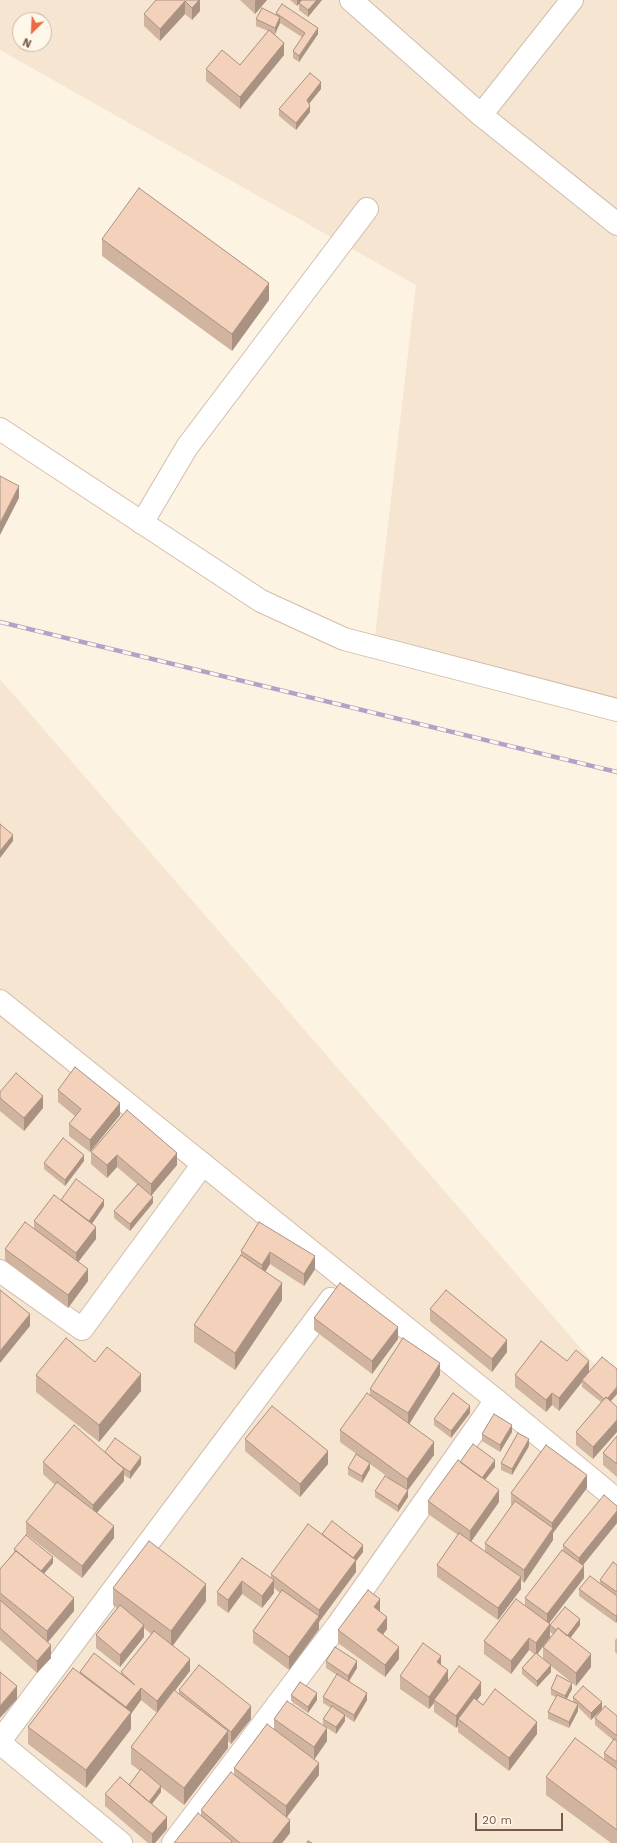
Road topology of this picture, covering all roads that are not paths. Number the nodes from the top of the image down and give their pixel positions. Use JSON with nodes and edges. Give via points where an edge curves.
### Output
{"nodes":[{"id":1,"x":351,"y":0,"type":"edge"},
{"id":2,"x":572,"y":0,"type":"edge"},
{"id":3,"x":481,"y":114,"type":"junction"},
{"id":4,"x":367,"y":209,"type":"dead end"},
{"id":5,"x":617,"y":224,"type":"edge"},
{"id":6,"x":0,"y":429,"type":"edge"},
{"id":7,"x":142,"y":523,"type":"junction"},
{"id":8,"x":617,"y":710,"type":"edge"},
{"id":9,"x":0,"y":1001,"type":"edge"},
{"id":10,"x":203,"y":1164,"type":"junction"},
{"id":11,"x":0,"y":1271,"type":"edge"},
{"id":12,"x":346,"y":1279,"type":"junction"},
{"id":13,"x":496,"y":1400,"type":"junction"},
{"id":14,"x":617,"y":1500,"type":"edge"},
{"id":15,"x":0,"y":1742,"type":"edge"},
{"id":16,"x":121,"y":1843,"type":"edge"},
{"id":17,"x":173,"y":1843,"type":"edge"}],
"edges":[{"from":1,"to":3,"type":"street"},
{"from":2,"to":3,"type":"street"},
{"from":3,"to":5,"type":"street"},
{"from":4,"to":7,"type":"street","via":[[187,447]]},
{"from":6,"to":7,"type":"street"},
{"from":7,"to":8,"type":"street","via":[[261,602],[344,640]]},
{"from":9,"to":10,"type":"street"},
{"from":10,"to":11,"type":"street","via":[[82,1330]]},
{"from":10,"to":12,"type":"street"},
{"from":12,"to":13,"type":"street"},
{"from":12,"to":15,"type":"street"},
{"from":13,"to":14,"type":"street"},
{"from":13,"to":17,"type":"street","via":[[337,1626]]},
{"from":15,"to":16,"type":"street"}]}
